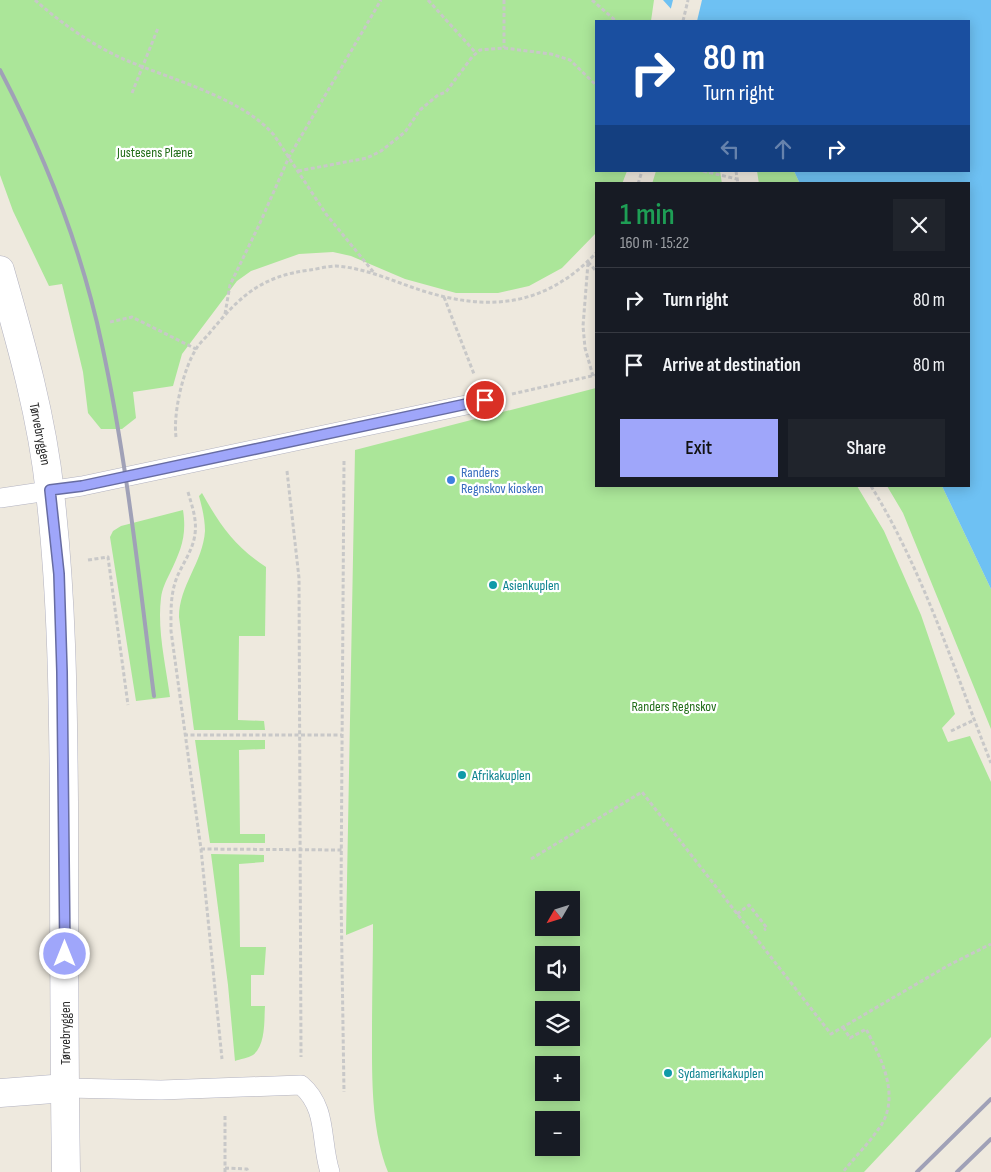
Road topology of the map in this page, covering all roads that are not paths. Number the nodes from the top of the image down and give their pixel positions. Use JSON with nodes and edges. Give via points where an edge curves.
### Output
{"nodes":[{"id":1,"x":0,"y":270,"type":"edge"},
{"id":2,"x":485,"y":400,"type":"road end"},
{"id":3,"x":50,"y":490,"type":"junction"},
{"id":4,"x":0,"y":498,"type":"edge"},
{"id":5,"x":66,"y":1088,"type":"junction"},
{"id":6,"x":0,"y":1093,"type":"edge"},
{"id":7,"x":66,"y":1172,"type":"edge"},
{"id":8,"x":330,"y":1172,"type":"edge"}],
"edges":[{"from":1,"to":3,"type":"main road","name":"Tørvebryggen","via":[[38,419]]},
{"from":2,"to":3,"type":"lane","via":[[82,486]]},
{"from":3,"to":4,"type":"lane"},
{"from":3,"to":5,"type":"main road","name":"Tørvebryggen","via":[[62,672]]},
{"from":5,"to":6,"type":"main road"},
{"from":5,"to":7,"type":"main road","name":"Tørvebryggen"},
{"from":5,"to":8,"type":"lane","via":[[161,1090],[301,1085],[311,1094],[318,1108]]}]}
